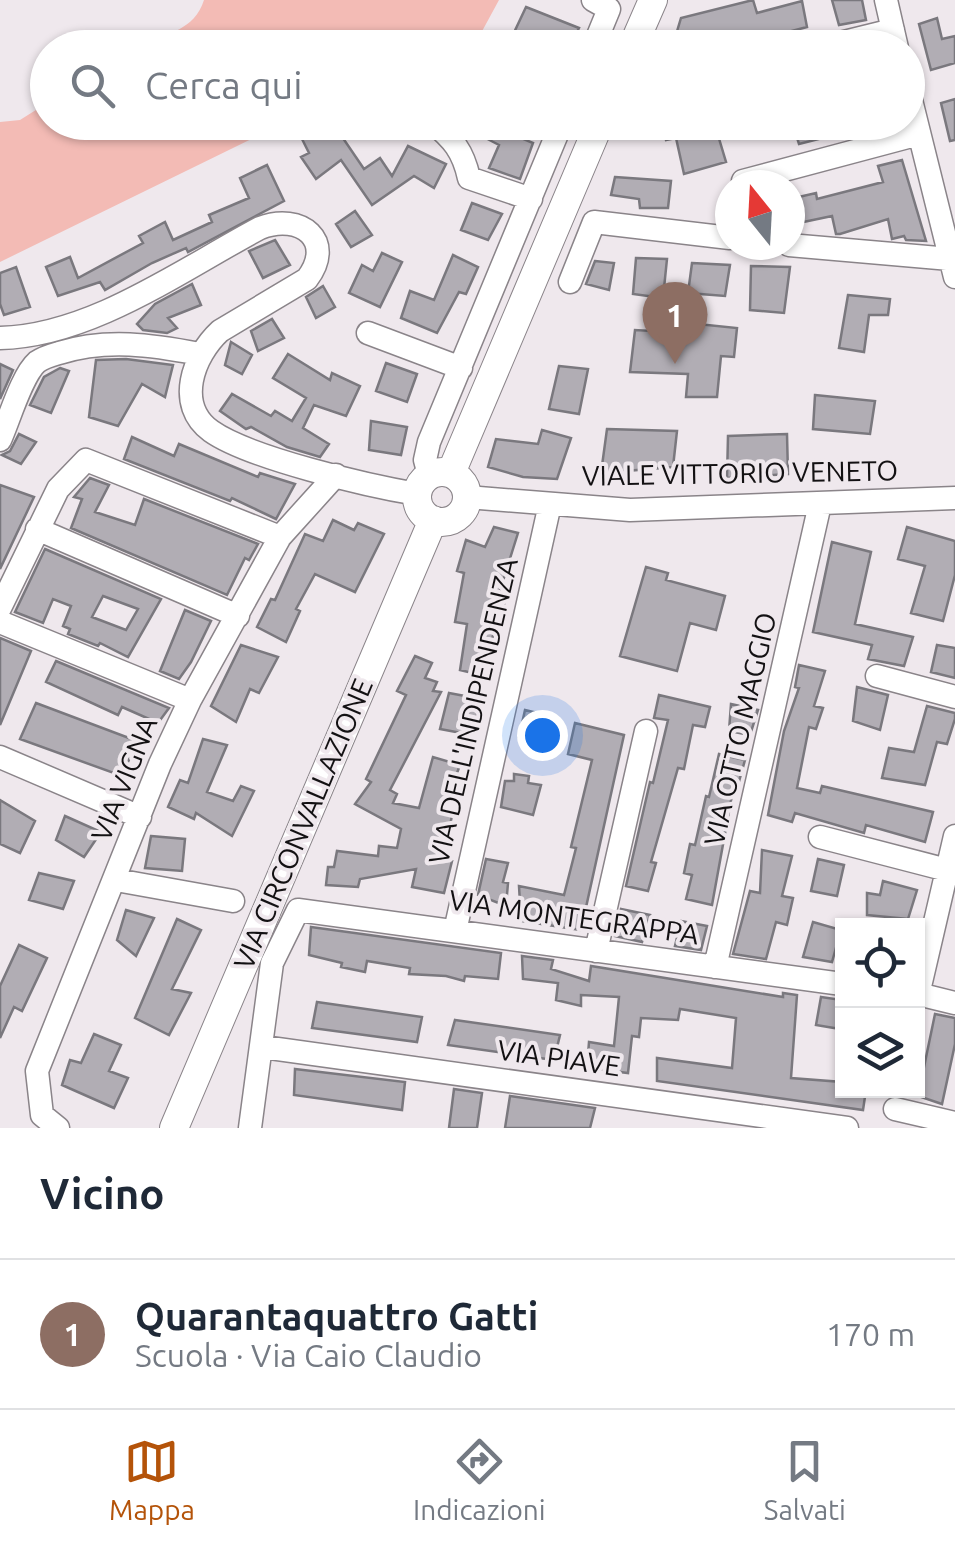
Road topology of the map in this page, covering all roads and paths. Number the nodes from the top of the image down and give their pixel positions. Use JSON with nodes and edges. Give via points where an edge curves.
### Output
{"nodes":[{"id":1,"x":593,"y":0,"type":"edge"},
{"id":2,"x":653,"y":0,"type":"edge"},
{"id":3,"x":886,"y":0,"type":"edge"},
{"id":4,"x":600,"y":30,"type":"edge"},
{"id":5,"x":640,"y":30,"type":"edge"},
{"id":6,"x":893,"y":30,"type":"edge"},
{"id":7,"x":453,"y":140,"type":"edge"},
{"id":8,"x":555,"y":140,"type":"edge"},
{"id":9,"x":592,"y":140,"type":"edge"},
{"id":10,"x":897,"y":140,"type":"edge"},
{"id":11,"x":921,"y":140,"type":"edge"},
{"id":12,"x":784,"y":170,"type":"edge"},
{"id":13,"x":531,"y":199,"type":"junction"},
{"id":14,"x":715,"y":236,"type":"edge"},
{"id":15,"x":805,"y":247,"type":"edge"},
{"id":16,"x":953,"y":268,"type":"edge"},
{"id":17,"x":570,"y":282,"type":"dead end"},
{"id":18,"x":368,"y":333,"type":"dead end"},
{"id":19,"x":0,"y":338,"type":"edge"},
{"id":20,"x":200,"y":354,"type":"junction"},
{"id":21,"x":461,"y":368,"type":"junction"},
{"id":22,"x":0,"y":440,"type":"edge"},
{"id":23,"x":336,"y":475,"type":"junction"},
{"id":24,"x":432,"y":481,"type":"junction"},
{"id":25,"x":467,"y":497,"type":"junction"},
{"id":26,"x":955,"y":498,"type":"edge"},
{"id":27,"x":550,"y":504,"type":"junction"},
{"id":28,"x":820,"y":504,"type":"junction"},
{"id":29,"x":433,"y":520,"type":"junction"},
{"id":30,"x":38,"y":529,"type":"junction"},
{"id":31,"x":280,"y":536,"type":"junction"},
{"id":32,"x":0,"y":608,"type":"edge"},
{"id":33,"x":238,"y":616,"type":"junction"},
{"id":34,"x":0,"y":622,"type":"edge"},
{"id":35,"x":877,"y":676,"type":"dead end"},
{"id":36,"x":955,"y":697,"type":"edge"},
{"id":37,"x":190,"y":700,"type":"junction"},
{"id":38,"x":646,"y":731,"type":"dead end"},
{"id":39,"x":0,"y":757,"type":"edge"},
{"id":40,"x":140,"y":817,"type":"junction"},
{"id":41,"x":955,"y":836,"type":"edge"},
{"id":42,"x":820,"y":838,"type":"dead end"},
{"id":43,"x":951,"y":871,"type":"edge"},
{"id":44,"x":116,"y":880,"type":"junction"},
{"id":45,"x":232,"y":901,"type":"dead end"},
{"id":46,"x":455,"y":930,"type":"junction"},
{"id":47,"x":596,"y":951,"type":"junction"},
{"id":48,"x":715,"y":967,"type":"junction"},
{"id":49,"x":925,"y":968,"type":"edge"},
{"id":50,"x":835,"y":983,"type":"edge"},
{"id":51,"x":925,"y":996,"type":"edge"},
{"id":52,"x":955,"y":1003,"type":"edge"},
{"id":53,"x":263,"y":1047,"type":"junction"},
{"id":54,"x":895,"y":1109,"type":"edge"},
{"id":55,"x":185,"y":1122,"type":"edge"},
{"id":56,"x":955,"y":1123,"type":"edge"},
{"id":57,"x":58,"y":1128,"type":"edge"},
{"id":58,"x":250,"y":1128,"type":"edge"},
{"id":59,"x":847,"y":1128,"type":"edge"}],
"edges":[{"from":1,"to":4,"type":"street","via":[[609,9]]},
{"from":2,"to":5,"type":"main road"},
{"from":3,"to":6,"type":"street"},
{"from":7,"to":13,"type":"street","via":[[470,178]]},
{"from":8,"to":13,"type":"street"},
{"from":9,"to":24,"type":"main road"},
{"from":10,"to":12,"type":"street"},
{"from":11,"to":16,"type":"street"},
{"from":13,"to":21,"type":"street"},
{"from":14,"to":17,"type":"street","via":[[594,222]]},
{"from":15,"to":16,"type":"street"},
{"from":18,"to":21,"type":"street"},
{"from":19,"to":20,"type":"street","via":[[66,329],[276,222],[309,232],[318,260],[306,279],[220,331]]},
{"from":20,"to":22,"type":"street","via":[[111,343],[44,358],[30,371]]},
{"from":20,"to":23,"type":"street","via":[[191,392],[210,431]]},
{"from":21,"to":24,"type":"street","via":[[429,442],[425,460]]},
{"from":23,"to":24,"type":"street","via":[[382,488]]},
{"from":23,"to":31,"type":"street","name":"VIA VIGNA"},
{"from":24,"to":25,"type":"main road","via":[[464,485]]},
{"from":24,"to":29,"type":"main road","via":[[420,510]]},
{"from":25,"to":27,"type":"street","name":"VIALE VITTORIO VENETO"},
{"from":25,"to":29,"type":"main road","via":[[456,517]]},
{"from":26,"to":28,"type":"street","name":"VIALE VITTORIO VENETO"},
{"from":27,"to":28,"type":"street","name":"VIALE VITTORIO VENETO","via":[[630,510]]},
{"from":27,"to":46,"type":"street","name":"VIA DELL'INDIPENDENZA"},
{"from":28,"to":48,"type":"street","name":"VIA OTTO MAGGIO"},
{"from":29,"to":55,"type":"main road","name":"VIA CIRCONVALLAZIONE"},
{"from":30,"to":31,"type":"street","via":[[58,489],[86,460]]},
{"from":30,"to":32,"type":"street"},
{"from":30,"to":33,"type":"street"},
{"from":31,"to":33,"type":"street","name":"VIA VIGNA"},
{"from":33,"to":37,"type":"street","name":"VIA VIGNA"},
{"from":34,"to":37,"type":"street"},
{"from":35,"to":36,"type":"street"},
{"from":37,"to":40,"type":"street","name":"VIA VIGNA"},
{"from":38,"to":47,"type":"street"},
{"from":39,"to":40,"type":"street"},
{"from":40,"to":44,"type":"street","name":"VIA VIGNA"},
{"from":41,"to":43,"type":"street"},
{"from":42,"to":43,"type":"street"},
{"from":43,"to":49,"type":"street"},
{"from":44,"to":45,"type":"street"},
{"from":44,"to":57,"type":"street","name":"VIA VIGNA","via":[[36,1071],[42,1115]]},
{"from":46,"to":47,"type":"street","name":"VIA MONTEGRAPPA"},
{"from":46,"to":53,"type":"street","name":"VIA MONTEGRAPPA","via":[[298,910],[272,963]]},
{"from":47,"to":48,"type":"street","name":"VIA MONTEGRAPPA"},
{"from":48,"to":50,"type":"street","name":"VIA MONTEGRAPPA"},
{"from":51,"to":52,"type":"street"},
{"from":53,"to":58,"type":"street"},
{"from":53,"to":59,"type":"street","name":"VIA PIAVE"},
{"from":54,"to":56,"type":"street"}]}
